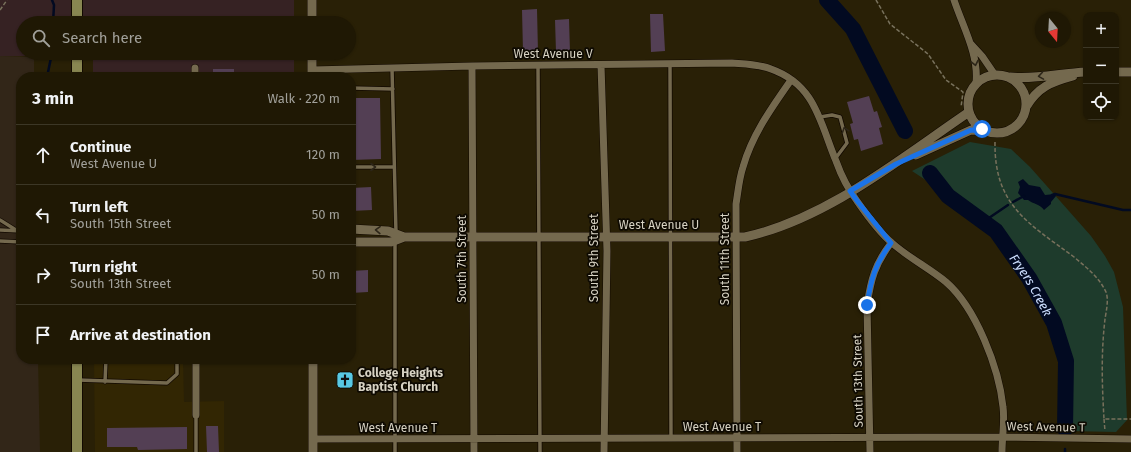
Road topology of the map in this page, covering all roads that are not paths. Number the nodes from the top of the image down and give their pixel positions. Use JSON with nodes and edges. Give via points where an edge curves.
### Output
{"nodes":[{"id":1,"x":77,"y":0,"type":"edge"},
{"id":2,"x":312,"y":0,"type":"edge"},
{"id":3,"x":954,"y":0,"type":"edge"},
{"id":4,"x":77,"y":16,"type":"edge"},
{"id":5,"x":312,"y":16,"type":"edge"},
{"id":6,"x":970,"y":44,"type":"junction"},
{"id":7,"x":77,"y":60,"type":"edge"},
{"id":8,"x":312,"y":60,"type":"edge"},
{"id":9,"x":670,"y":64,"type":"junction"},
{"id":10,"x":538,"y":65,"type":"junction"},
{"id":11,"x":601,"y":65,"type":"junction"},
{"id":12,"x":472,"y":66,"type":"junction"},
{"id":13,"x":195,"y":68,"type":"dead end"},
{"id":14,"x":392,"y":68,"type":"junction"},
{"id":15,"x":77,"y":72,"type":"edge"},
{"id":16,"x":195,"y":72,"type":"edge"},
{"id":17,"x":312,"y":72,"type":"edge"},
{"id":18,"x":346,"y":72,"type":"edge"},
{"id":19,"x":1119,"y":72,"type":"edge"},
{"id":20,"x":1131,"y":72,"type":"edge"},
{"id":21,"x":1083,"y":73,"type":"edge"},
{"id":22,"x":995,"y":74,"type":"junction"},
{"id":23,"x":1083,"y":74,"type":"edge"},
{"id":24,"x":1008,"y":77,"type":"junction"},
{"id":25,"x":791,"y":80,"type":"junction"},
{"id":26,"x":976,"y":83,"type":"junction"},
{"id":27,"x":356,"y":88,"type":"edge"},
{"id":28,"x":393,"y":89,"type":"junction"},
{"id":29,"x":1026,"y":107,"type":"junction"},
{"id":30,"x":965,"y":110,"type":"junction"},
{"id":31,"x":820,"y":117,"type":"junction"},
{"id":32,"x":987,"y":131,"type":"junction"},
{"id":33,"x":835,"y":159,"type":"junction"},
{"id":34,"x":896,"y":164,"type":"junction"},
{"id":35,"x":356,"y":167,"type":"edge"},
{"id":36,"x":394,"y":167,"type":"junction"},
{"id":37,"x":850,"y":191,"type":"junction"},
{"id":38,"x":0,"y":220,"type":"edge"},
{"id":39,"x":16,"y":228,"type":"edge"},
{"id":40,"x":356,"y":229,"type":"edge"},
{"id":41,"x":0,"y":230,"type":"edge"},
{"id":42,"x":16,"y":230,"type":"edge"},
{"id":43,"x":398,"y":237,"type":"junction"},
{"id":44,"x":473,"y":237,"type":"junction"},
{"id":45,"x":539,"y":237,"type":"junction"},
{"id":46,"x":606,"y":237,"type":"junction"},
{"id":47,"x":671,"y":237,"type":"junction"},
{"id":48,"x":736,"y":237,"type":"junction"},
{"id":49,"x":0,"y":241,"type":"edge"},
{"id":50,"x":16,"y":242,"type":"edge"},
{"id":51,"x":356,"y":242,"type":"edge"},
{"id":52,"x":891,"y":243,"type":"junction"},
{"id":53,"x":77,"y":364,"type":"edge"},
{"id":54,"x":106,"y":364,"type":"edge"},
{"id":55,"x":177,"y":364,"type":"edge"},
{"id":56,"x":196,"y":364,"type":"edge"},
{"id":57,"x":313,"y":364,"type":"edge"},
{"id":58,"x":77,"y":380,"type":"junction"},
{"id":59,"x":105,"y":382,"type":"junction"},
{"id":60,"x":196,"y":415,"type":"joint"},
{"id":61,"x":603,"y":437,"type":"junction"},
{"id":62,"x":1002,"y":437,"type":"junction"},
{"id":63,"x":540,"y":438,"type":"junction"},
{"id":64,"x":671,"y":438,"type":"junction"},
{"id":65,"x":737,"y":438,"type":"junction"},
{"id":66,"x":313,"y":439,"type":"junction"},
{"id":67,"x":395,"y":439,"type":"junction"},
{"id":68,"x":474,"y":439,"type":"junction"},
{"id":69,"x":870,"y":439,"type":"junction"},
{"id":70,"x":1131,"y":439,"type":"edge"},
{"id":71,"x":77,"y":452,"type":"edge"},
{"id":72,"x":196,"y":452,"type":"edge"},
{"id":73,"x":313,"y":452,"type":"edge"},
{"id":74,"x":395,"y":452,"type":"edge"},
{"id":75,"x":474,"y":452,"type":"edge"},
{"id":76,"x":540,"y":452,"type":"edge"},
{"id":77,"x":604,"y":452,"type":"edge"},
{"id":78,"x":737,"y":452,"type":"edge"},
{"id":79,"x":870,"y":452,"type":"edge"},
{"id":80,"x":1002,"y":452,"type":"edge"}],
"edges":[{"from":1,"to":4,"type":"main road"},
{"from":2,"to":5,"type":"street"},
{"from":3,"to":6,"type":"street"},
{"from":6,"to":22,"type":"street"},
{"from":6,"to":26,"type":"street","one_way":true,"via":[[977,74]]},
{"from":7,"to":15,"type":"main road"},
{"from":8,"to":17,"type":"street"},
{"from":9,"to":11,"type":"street","name":"West Avenue V"},
{"from":9,"to":25,"type":"street","name":"West Avenue V","via":[[757,65]]},
{"from":9,"to":47,"type":"lane"},
{"from":10,"to":11,"type":"street","name":"West Avenue V"},
{"from":10,"to":12,"type":"street","name":"West Avenue V"},
{"from":10,"to":45,"type":"lane"},
{"from":11,"to":46,"type":"street","name":"South 9th Street"},
{"from":12,"to":14,"type":"street","name":"West Avenue V"},
{"from":12,"to":44,"type":"street","name":"South 7th Street"},
{"from":13,"to":16,"type":"street"},
{"from":14,"to":18,"type":"street","name":"West Avenue V"},
{"from":14,"to":28,"type":"lane"},
{"from":19,"to":20,"type":"street"},
{"from":21,"to":24,"type":"street","one_way":true,"via":[[1062,73],[1024,79]]},
{"from":22,"to":24,"type":"street"},
{"from":22,"to":26,"type":"street"},
{"from":23,"to":29,"type":"street","via":[[1050,84],[1034,95]]},
{"from":24,"to":29,"type":"street","via":[[1024,92]]},
{"from":25,"to":31,"type":"street","name":"West Avenue V","via":[[813,102]]},
{"from":25,"to":48,"type":"street","name":"South 11th Street","via":[[762,123],[743,167],[736,204]]},
{"from":26,"to":30,"type":"street"},
{"from":27,"to":28,"type":"lane"},
{"from":28,"to":36,"type":"lane"},
{"from":29,"to":32,"type":"street","via":[[1025,115],[1016,127],[1002,133]]},
{"from":30,"to":32,"type":"street","via":[[978,126]]},
{"from":30,"to":34,"type":"street","name":"West Avenue U"},
{"from":31,"to":33,"type":"street","name":"West Avenue V"},
{"from":33,"to":31,"type":"lane","one_way":true,"via":[[847,143],[840,117]]},
{"from":32,"to":34,"type":"street","name":"West Avenue U","via":[[971,130]]},
{"from":33,"to":37,"type":"street","name":"West Avenue V"},
{"from":34,"to":37,"type":"street","name":"West Avenue U"},
{"from":35,"to":36,"type":"lane","one_way":true},
{"from":36,"to":43,"type":"lane"},
{"from":37,"to":48,"type":"street","name":"West Avenue U","via":[[768,232]]},
{"from":37,"to":52,"type":"street","name":"West Avenue V"},
{"from":38,"to":39,"type":"lane"},
{"from":43,"to":40,"type":"street","name":"West Avenue U","one_way":true,"via":[[388,231]]},
{"from":41,"to":42,"type":"lane"},
{"from":43,"to":44,"type":"street","name":"West Avenue U"},
{"from":43,"to":51,"type":"street","name":"West Avenue U","via":[[391,242]]},
{"from":43,"to":67,"type":"lane"},
{"from":44,"to":45,"type":"street","name":"West Avenue U"},
{"from":44,"to":68,"type":"street","name":"South 7th Street"},
{"from":45,"to":46,"type":"street","name":"West Avenue U"},
{"from":45,"to":63,"type":"lane"},
{"from":46,"to":47,"type":"street","name":"West Avenue U"},
{"from":46,"to":61,"type":"street","name":"South 9th Street"},
{"from":47,"to":48,"type":"street","name":"West Avenue U"},
{"from":47,"to":64,"type":"lane"},
{"from":48,"to":65,"type":"street","name":"South 11th Street"},
{"from":49,"to":50,"type":"lane"},
{"from":52,"to":62,"type":"street","name":"West Avenue V","via":[[946,282],[971,314],[1000,382],[1003,409]]},
{"from":52,"to":69,"type":"street","name":"South 13th Street","via":[[879,259],[871,281],[867,305]]},
{"from":53,"to":58,"type":"main road"},
{"from":54,"to":59,"type":"lane"},
{"from":55,"to":59,"type":"lane","via":[[177,374],[167,383]]},
{"from":56,"to":60,"type":"street"},
{"from":57,"to":66,"type":"street"},
{"from":58,"to":59,"type":"lane"},
{"from":58,"to":71,"type":"main road"},
{"from":60,"to":72,"type":"lane"},
{"from":61,"to":63,"type":"street","name":"West Avenue T"},
{"from":61,"to":64,"type":"street","name":"West Avenue T"},
{"from":61,"to":77,"type":"street","name":"South 9th Street"},
{"from":62,"to":69,"type":"street","name":"West Avenue T"},
{"from":62,"to":70,"type":"street","name":"West Avenue T"},
{"from":62,"to":80,"type":"street","name":"West Avenue V"},
{"from":63,"to":68,"type":"street","name":"West Avenue T"},
{"from":63,"to":76,"type":"lane"},
{"from":64,"to":65,"type":"street","name":"West Avenue T"},
{"from":65,"to":69,"type":"street","name":"West Avenue T"},
{"from":65,"to":78,"type":"street","name":"South 11th Street"},
{"from":66,"to":67,"type":"street","name":"West Avenue T"},
{"from":66,"to":73,"type":"street"},
{"from":67,"to":68,"type":"street","name":"West Avenue T"},
{"from":67,"to":74,"type":"lane"},
{"from":68,"to":75,"type":"street","name":"South 7th Street"},
{"from":69,"to":79,"type":"street","name":"South 13th Street"}]}
